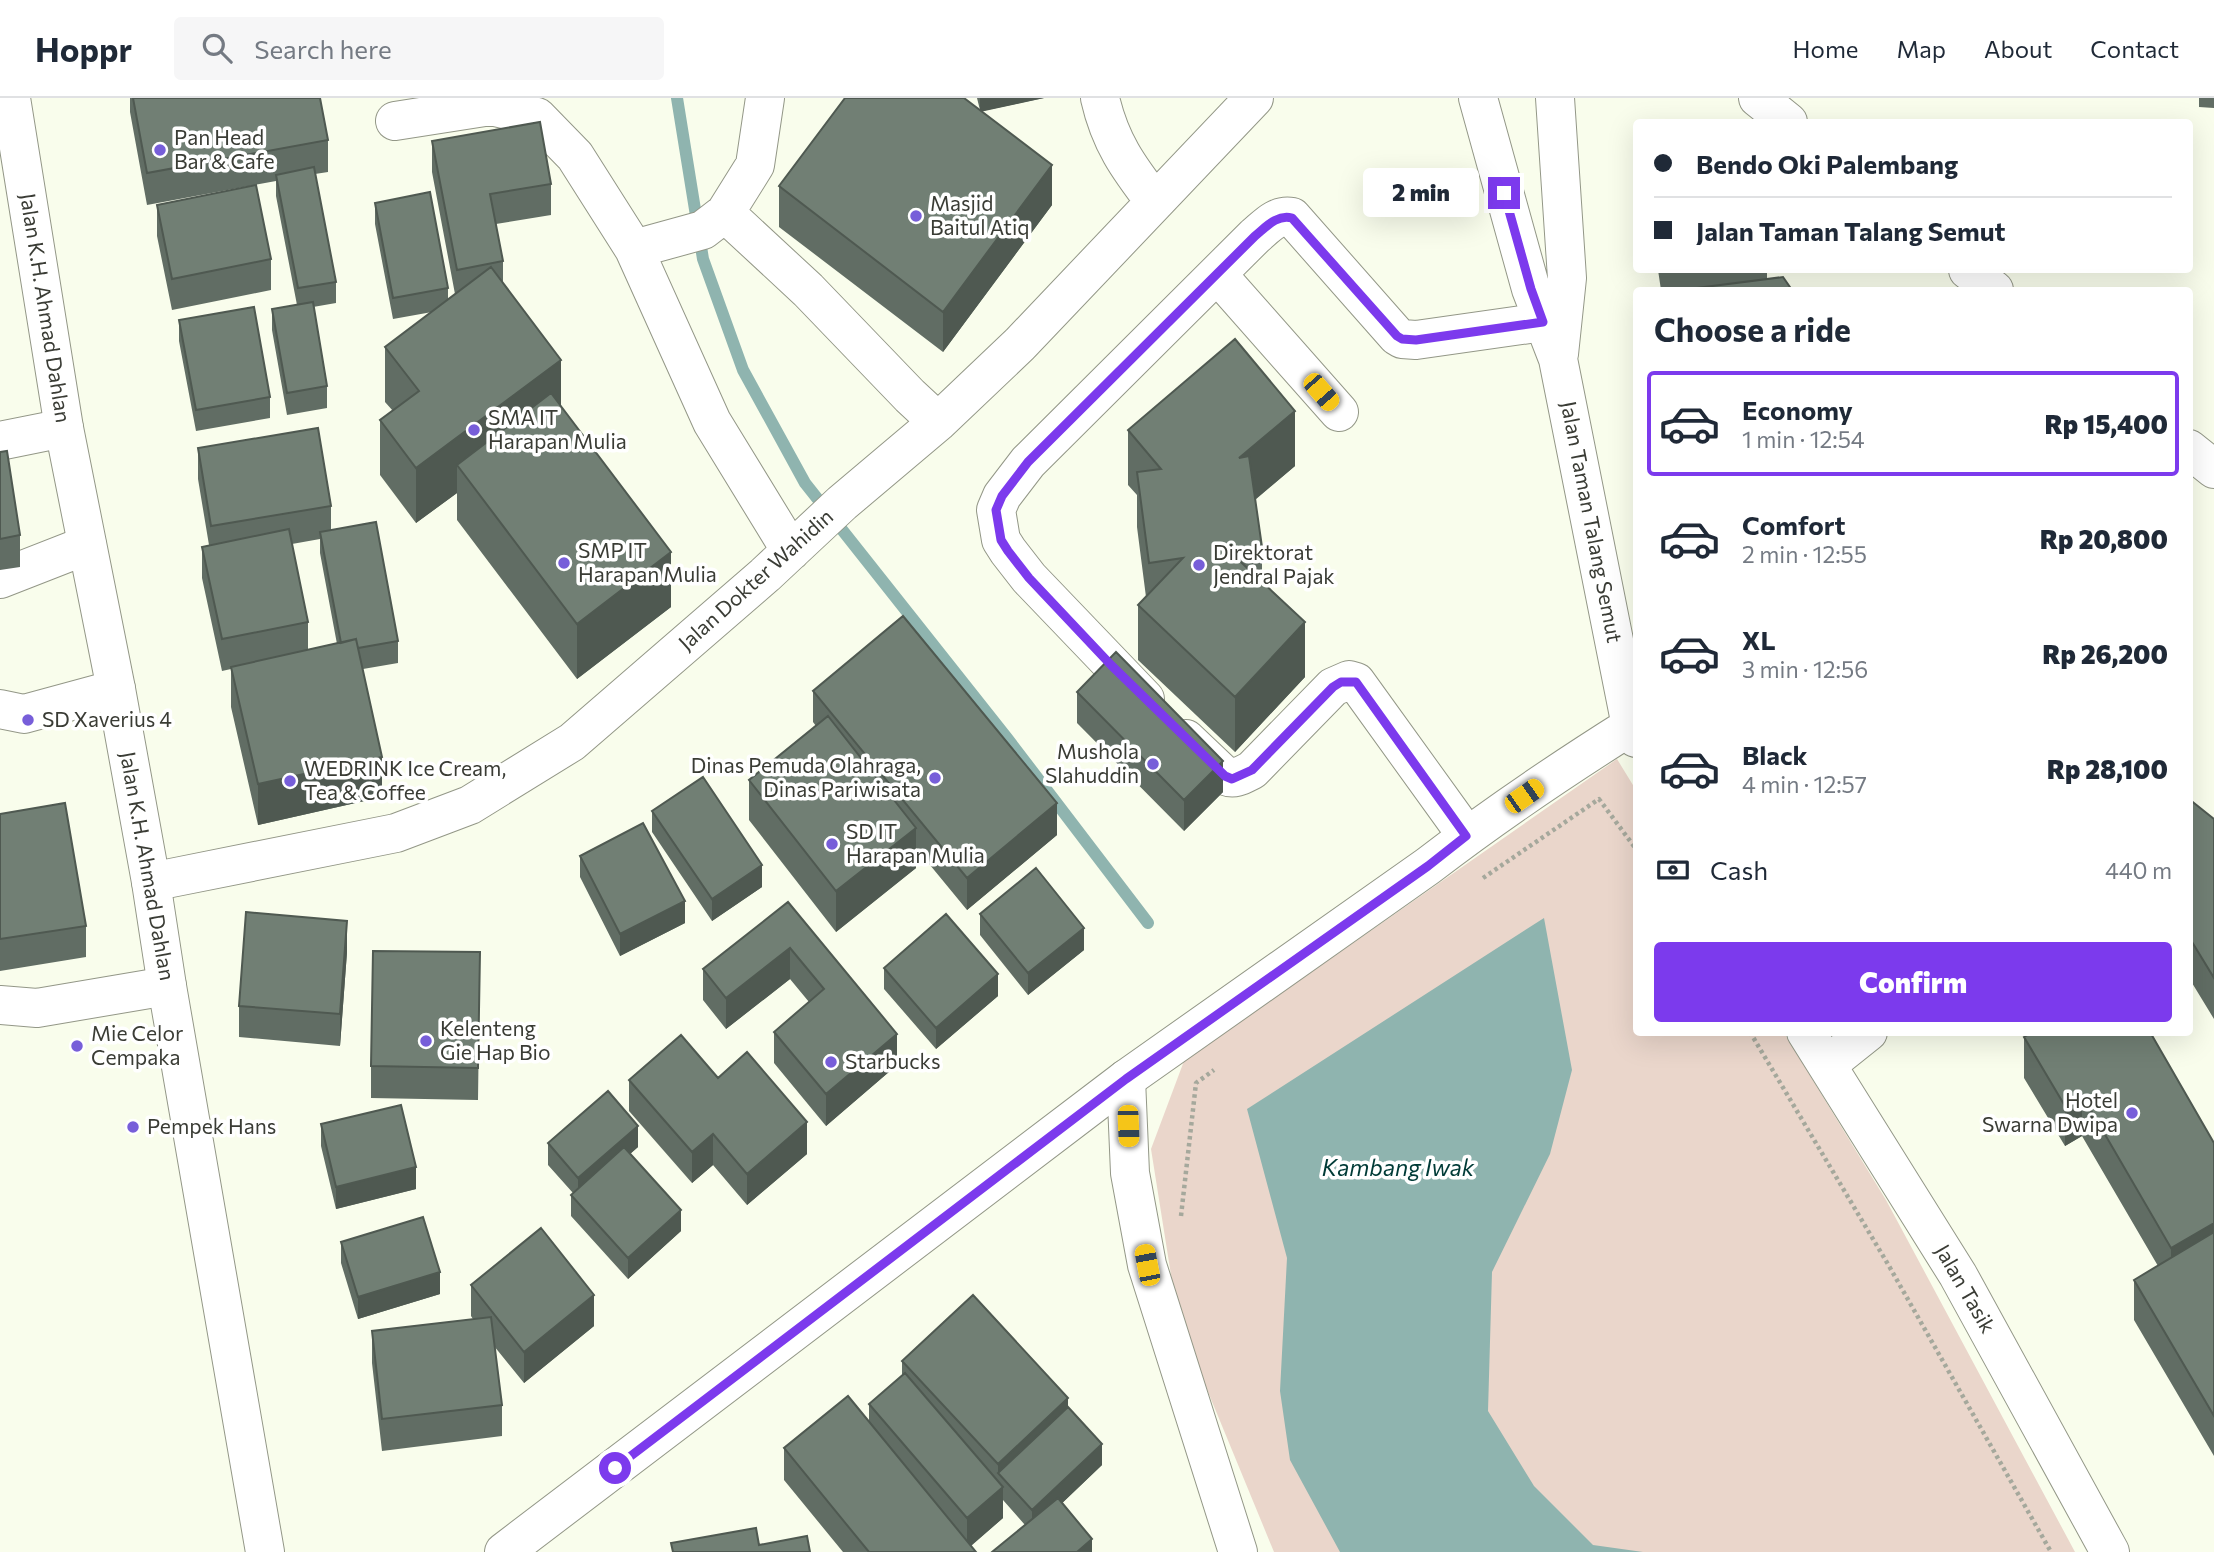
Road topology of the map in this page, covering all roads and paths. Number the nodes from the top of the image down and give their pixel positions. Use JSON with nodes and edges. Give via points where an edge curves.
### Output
{"nodes":[{"id":1,"x":11,"y":98,"type":"edge"},
{"id":2,"x":765,"y":98,"type":"edge"},
{"id":3,"x":1100,"y":98,"type":"edge"},
{"id":4,"x":1254,"y":98,"type":"edge"},
{"id":5,"x":1478,"y":98,"type":"edge"},
{"id":6,"x":1555,"y":98,"type":"edge"},
{"id":7,"x":1758,"y":98,"type":"edge"},
{"id":8,"x":1784,"y":119,"type":"edge"},
{"id":9,"x":395,"y":121,"type":"dead end"},
{"id":10,"x":1155,"y":202,"type":"junction"},
{"id":11,"x":725,"y":213,"type":"junction"},
{"id":12,"x":635,"y":248,"type":"junction"},
{"id":13,"x":1972,"y":273,"type":"edge"},
{"id":14,"x":1217,"y":274,"type":"junction"},
{"id":15,"x":1990,"y":287,"type":"edge"},
{"id":16,"x":1543,"y":322,"type":"junction"},
{"id":17,"x":1559,"y":359,"type":"junction"},
{"id":18,"x":1339,"y":412,"type":"dead end"},
{"id":19,"x":938,"y":422,"type":"junction"},
{"id":20,"x":64,"y":429,"type":"junction"},
{"id":21,"x":0,"y":442,"type":"edge"},
{"id":22,"x":2193,"y":452,"type":"edge"},
{"id":23,"x":2214,"y":469,"type":"edge"},
{"id":24,"x":816,"y":527,"type":"junction"},
{"id":25,"x":87,"y":545,"type":"junction"},
{"id":26,"x":0,"y":579,"type":"edge"},
{"id":27,"x":116,"y":688,"type":"junction"},
{"id":28,"x":0,"y":709,"type":"edge"},
{"id":29,"x":1633,"y":732,"type":"edge"},
{"id":30,"x":1466,"y":836,"type":"junction"},
{"id":31,"x":1633,"y":845,"type":"edge"},
{"id":32,"x":151,"y":882,"type":"junction"},
{"id":33,"x":1476,"y":883,"type":"dead end"},
{"id":34,"x":167,"y":986,"type":"junction"},
{"id":35,"x":0,"y":1005,"type":"edge"},
{"id":36,"x":1752,"y":1036,"type":"edge"},
{"id":37,"x":1844,"y":1036,"type":"edge"},
{"id":38,"x":1813,"y":1041,"type":"edge"},
{"id":39,"x":1219,"y":1066,"type":"dead end"},
{"id":40,"x":1126,"y":1079,"type":"junction"},
{"id":41,"x":1181,"y":1217,"type":"dead end"},
{"id":42,"x":268,"y":1544,"type":"edge"},
{"id":43,"x":503,"y":1552,"type":"edge"},
{"id":44,"x":1238,"y":1552,"type":"edge"},
{"id":45,"x":2050,"y":1552,"type":"edge"},
{"id":46,"x":2110,"y":1552,"type":"edge"}],
"edges":[{"from":1,"to":20,"type":"main road","name":"Jalan K.H. Ahmad Dahlan"},
{"from":2,"to":11,"type":"main road","via":[[755,165]]},
{"from":3,"to":10,"type":"main road","via":[[1121,156]]},
{"from":4,"to":10,"type":"main road","name":"Jalan Dokter Wahidin"},
{"from":5,"to":16,"type":"main road","name":"Jalan Taman Talang Semut"},
{"from":6,"to":17,"type":"main road","name":"Jalan Taman Talang Semut","via":[[1567,278]]},
{"from":7,"to":8,"type":"main road"},
{"from":9,"to":12,"type":"main road","via":[[491,106],[537,117],[575,156]]},
{"from":10,"to":19,"type":"main road","name":"Jalan Dokter Wahidin","via":[[1020,344]]},
{"from":11,"to":12,"type":"main road","via":[[703,230]]},
{"from":11,"to":19,"type":"main road"},
{"from":12,"to":24,"type":"main road","via":[[712,422]]},
{"from":13,"to":15,"type":"main road"},
{"from":14,"to":16,"type":"main road","via":[[1284,216],[1292,218],[1402,339]]},
{"from":14,"to":18,"type":"main road"},
{"from":14,"to":30,"type":"main road","via":[[1028,462],[996,510],[1001,540],[1029,578],[1111,665],[1225,776],[1232,779],[1252,770],[1333,687],[1356,682]]},
{"from":16,"to":17,"type":"main road","name":"Jalan Taman Talang Semut"},
{"from":17,"to":29,"type":"main road","name":"Jalan Taman Talang Semut"},
{"from":19,"to":24,"type":"main road","name":"Jalan Dokter Wahidin"},
{"from":20,"to":21,"type":"main road"},
{"from":20,"to":25,"type":"main road","name":"Jalan K.H. Ahmad Dahlan"},
{"from":22,"to":23,"type":"main road"},
{"from":24,"to":32,"type":"main road","name":"Jalan Dokter Wahidin","via":[[572,742],[470,805],[396,833]]},
{"from":25,"to":26,"type":"main road"},
{"from":25,"to":27,"type":"main road","name":"Jalan K.H. Ahmad Dahlan"},
{"from":27,"to":28,"type":"main road","via":[[24,714]]},
{"from":27,"to":32,"type":"main road","name":"Jalan K.H. Ahmad Dahlan"},
{"from":29,"to":30,"type":"main road","via":[[1563,770]]},
{"from":30,"to":40,"type":"main road"},
{"from":31,"to":33,"type":"path","via":[[1599,799]]},
{"from":32,"to":34,"type":"main road","name":"Jalan K.H. Ahmad Dahlan"},
{"from":34,"to":35,"type":"main road","via":[[37,1008]]},
{"from":34,"to":42,"type":"main road","name":"Jalan K.H. Ahmad Dahlan"},
{"from":36,"to":45,"type":"path"},
{"from":37,"to":38,"type":"main road"},
{"from":38,"to":46,"type":"main road","name":"Jalan Tasik","via":[[1958,1275]]},
{"from":39,"to":41,"type":"path","via":[[1196,1083]]},
{"from":40,"to":43,"type":"main road"},
{"from":40,"to":44,"type":"main road","via":[[1129,1173],[1147,1265]]}]}
